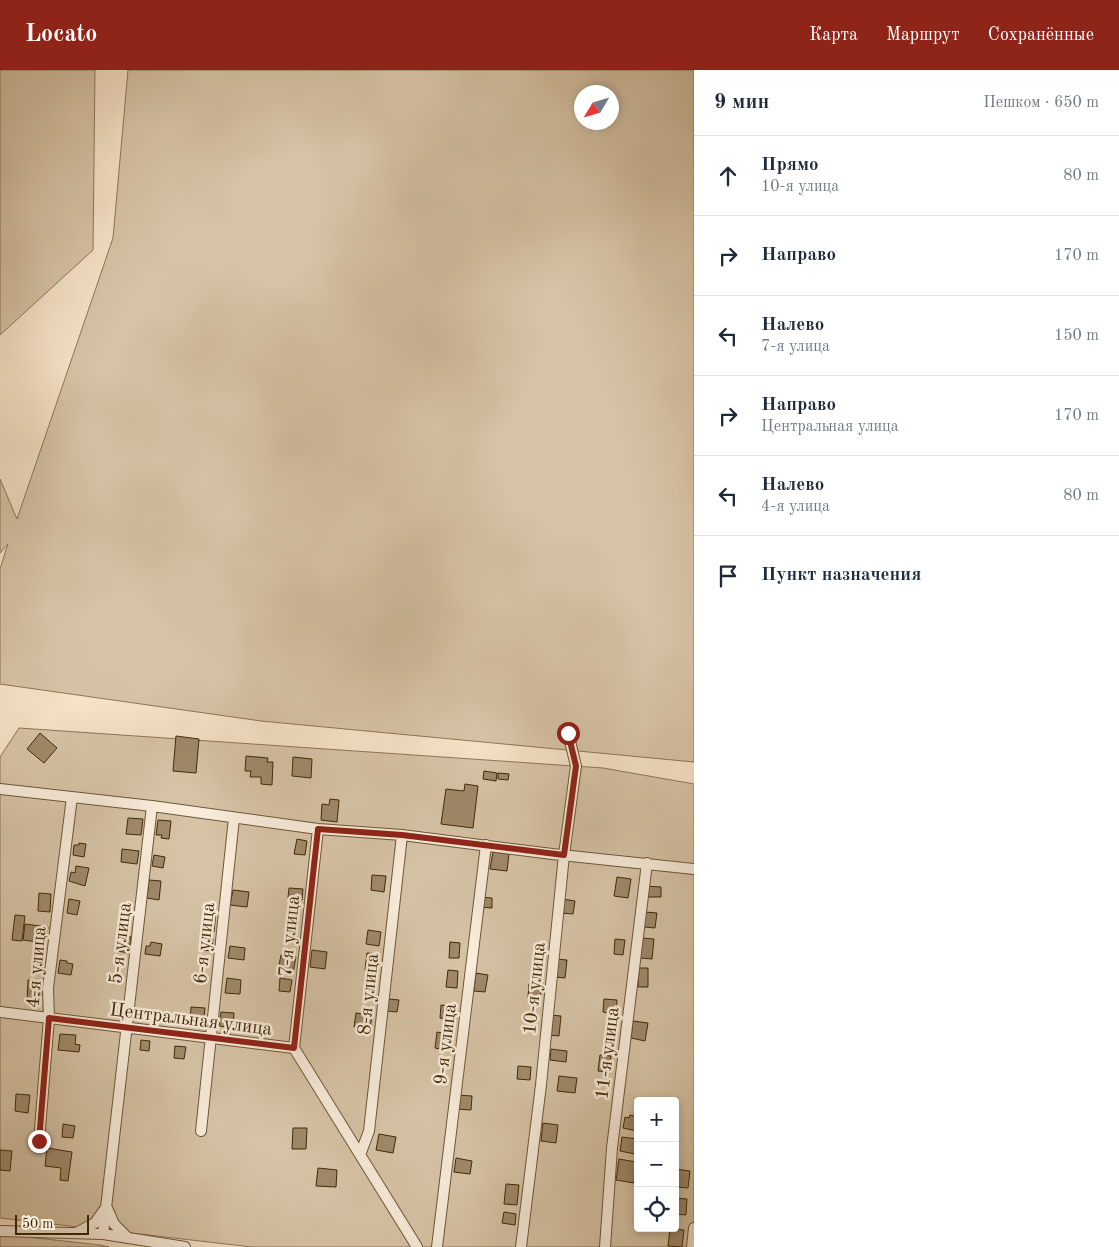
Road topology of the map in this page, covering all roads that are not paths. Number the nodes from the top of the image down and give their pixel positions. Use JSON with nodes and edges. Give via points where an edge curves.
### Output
{"nodes":[{"id":1,"x":568,"y":733,"type":"dead end"},
{"id":2,"x":0,"y":789,"type":"edge"},
{"id":3,"x":72,"y":797,"type":"junction"},
{"id":4,"x":152,"y":806,"type":"junction"},
{"id":5,"x":234,"y":818,"type":"junction"},
{"id":6,"x":318,"y":829,"type":"junction"},
{"id":7,"x":402,"y":835,"type":"junction"},
{"id":8,"x":486,"y":845,"type":"junction"},
{"id":9,"x":564,"y":855,"type":"junction"},
{"id":10,"x":647,"y":863,"type":"junction"},
{"id":11,"x":694,"y":869,"type":"edge"},
{"id":12,"x":0,"y":1012,"type":"edge"},
{"id":13,"x":49,"y":1018,"type":"junction"},
{"id":14,"x":127,"y":1028,"type":"junction"},
{"id":15,"x":211,"y":1038,"type":"junction"},
{"id":16,"x":294,"y":1048,"type":"junction"},
{"id":17,"x":201,"y":1132,"type":"dead end"},
{"id":18,"x":39,"y":1141,"type":"dead end"},
{"id":19,"x":360,"y":1155,"type":"junction"},
{"id":20,"x":106,"y":1204,"type":"junction"},
{"id":21,"x":694,"y":1228,"type":"edge"},
{"id":22,"x":0,"y":1231,"type":"edge"},
{"id":23,"x":76,"y":1232,"type":"junction"},
{"id":24,"x":103,"y":1234,"type":"junction"},
{"id":25,"x":128,"y":1238,"type":"junction"},
{"id":26,"x":185,"y":1247,"type":"edge"},
{"id":27,"x":417,"y":1247,"type":"edge"},
{"id":28,"x":437,"y":1247,"type":"edge"},
{"id":29,"x":521,"y":1247,"type":"edge"},
{"id":30,"x":604,"y":1247,"type":"edge"},
{"id":31,"x":692,"y":1247,"type":"edge"}],
"edges":[{"from":1,"to":9,"type":"street","name":"10-я улица","via":[[576,766]]},
{"from":2,"to":3,"type":"street"},
{"from":3,"to":4,"type":"street"},
{"from":3,"to":13,"type":"street","name":"4-я улица","via":[[48,988]]},
{"from":4,"to":5,"type":"street"},
{"from":4,"to":14,"type":"street","name":"5-я улица"},
{"from":5,"to":6,"type":"street"},
{"from":5,"to":15,"type":"street","name":"6-я улица"},
{"from":6,"to":7,"type":"street"},
{"from":6,"to":16,"type":"street","name":"7-я улица"},
{"from":7,"to":8,"type":"street"},
{"from":7,"to":19,"type":"street","name":"8-я улица","via":[[369,1131]]},
{"from":8,"to":9,"type":"street"},
{"from":8,"to":28,"type":"street","name":"9-я улица"},
{"from":9,"to":10,"type":"street"},
{"from":9,"to":29,"type":"street","name":"10-я улица"},
{"from":10,"to":11,"type":"street"},
{"from":10,"to":30,"type":"street","name":"11-я улица","via":[[612,1148]]},
{"from":12,"to":13,"type":"street","name":"Центральная улица"},
{"from":13,"to":14,"type":"street","name":"Центральная улица"},
{"from":13,"to":18,"type":"street","name":"4-я улица"},
{"from":14,"to":15,"type":"street","name":"Центральная улица"},
{"from":14,"to":20,"type":"street","name":"5-я улица"},
{"from":15,"to":16,"type":"street","name":"Центральная улица"},
{"from":15,"to":17,"type":"street","name":"6-я улица"},
{"from":16,"to":19,"type":"street","name":"Центральная улица"},
{"from":19,"to":27,"type":"street","name":"Центральная улица"},
{"from":20,"to":23,"type":"street","via":[[96,1223]]},
{"from":20,"to":24,"type":"street","name":"5-я улица"},
{"from":20,"to":25,"type":"street","via":[[114,1224]]},
{"from":21,"to":31,"type":"street"},
{"from":22,"to":23,"type":"street"},
{"from":23,"to":24,"type":"street"},
{"from":24,"to":25,"type":"street"},
{"from":25,"to":26,"type":"street"}]}
